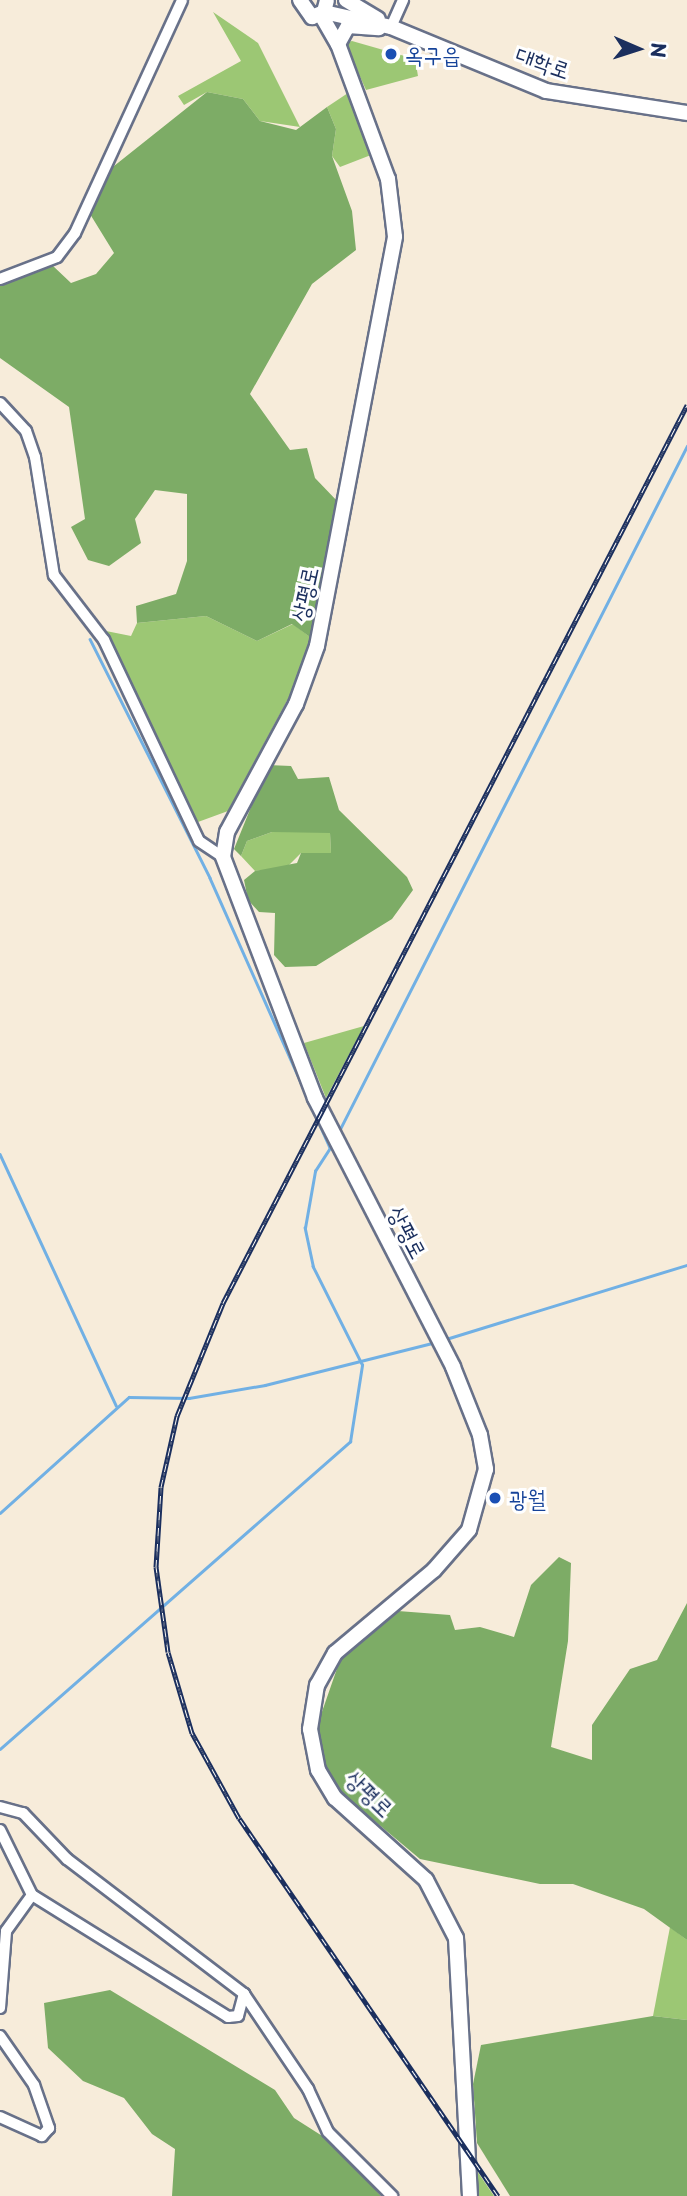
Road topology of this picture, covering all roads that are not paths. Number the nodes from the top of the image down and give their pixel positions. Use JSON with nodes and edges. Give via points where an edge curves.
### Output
{"nodes":[{"id":1,"x":182,"y":0,"type":"edge"},
{"id":2,"x":346,"y":0,"type":"edge"},
{"id":3,"x":403,"y":0,"type":"edge"},
{"id":4,"x":298,"y":3,"type":"edge"},
{"id":5,"x":324,"y":9,"type":"edge"},
{"id":6,"x":391,"y":27,"type":"junction"},
{"id":7,"x":338,"y":44,"type":"junction"},
{"id":8,"x":687,"y":113,"type":"edge"},
{"id":9,"x":0,"y":279,"type":"edge"},
{"id":10,"x":0,"y":402,"type":"edge"},
{"id":11,"x":223,"y":857,"type":"junction"},
{"id":12,"x":0,"y":1807,"type":"edge"},
{"id":13,"x":0,"y":1830,"type":"edge"},
{"id":14,"x":33,"y":1895,"type":"junction"},
{"id":15,"x":244,"y":1994,"type":"junction"},
{"id":16,"x":0,"y":2008,"type":"edge"},
{"id":17,"x":2,"y":2041,"type":"edge"},
{"id":18,"x":0,"y":2117,"type":"edge"},
{"id":19,"x":392,"y":2196,"type":"edge"},
{"id":20,"x":470,"y":2196,"type":"edge"}],
"edges":[{"from":1,"to":9,"type":"street","via":[[75,233],[57,257]]},
{"from":2,"to":6,"type":"main road","name":"대학로"},
{"from":3,"to":6,"type":"street"},
{"from":4,"to":5,"type":"main road","name":"대학로"},
{"from":5,"to":6,"type":"main road","name":"대학로"},
{"from":5,"to":7,"type":"main road","name":"상평로"},
{"from":6,"to":7,"type":"main road","via":[[348,26]]},
{"from":6,"to":8,"type":"main road","name":"대학로","via":[[546,91]]},
{"from":7,"to":11,"type":"main road","name":"상평로","via":[[395,201],[391,268],[317,646],[296,704],[227,832]]},
{"from":10,"to":11,"type":"street","via":[[26,431],[54,575],[104,640],[199,841]]},
{"from":11,"to":20,"type":"main road","name":"상평로","via":[[238,911],[328,1128],[444,1349],[480,1435],[486,1469],[476,1517],[434,1570],[335,1653],[317,1685],[310,1729],[318,1770],[335,1798],[426,1880],[456,1938]]},
{"from":12,"to":15,"type":"street","via":[[23,1813],[67,1858]]},
{"from":13,"to":14,"type":"street"},
{"from":14,"to":15,"type":"street","via":[[228,2017],[238,2016]]},
{"from":14,"to":16,"type":"street","via":[[6,1931]]},
{"from":15,"to":19,"type":"street","via":[[308,2089],[328,2132]]},
{"from":17,"to":18,"type":"street","via":[[34,2085],[50,2128],[42,2136]]}]}
